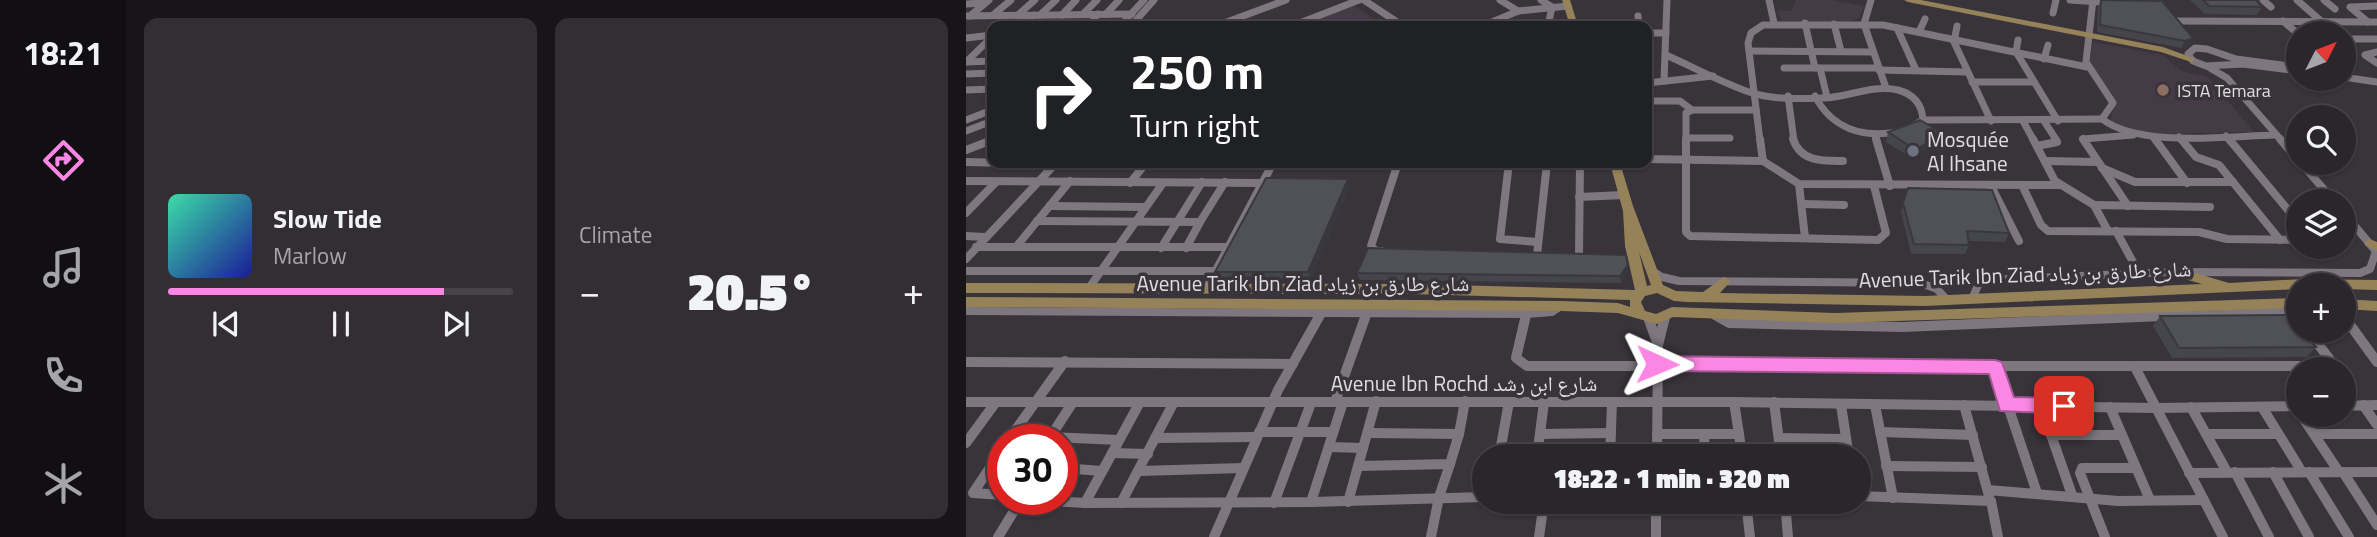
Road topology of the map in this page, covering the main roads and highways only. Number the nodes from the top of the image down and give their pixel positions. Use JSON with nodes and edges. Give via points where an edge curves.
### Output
{"nodes":[{"id":1,"x":1908,"y":0,"type":"edge"},
{"id":2,"x":1567,"y":3,"type":"edge"},
{"id":3,"x":1572,"y":21,"type":"edge"},
{"id":4,"x":2163,"y":50,"type":"joint"},
{"id":5,"x":2190,"y":55,"type":"road end"},
{"id":6,"x":1616,"y":168,"type":"edge"},
{"id":7,"x":1625,"y":201,"type":"junction"},
{"id":8,"x":2175,"y":272,"type":"road end"},
{"id":9,"x":1637,"y":277,"type":"junction"},
{"id":10,"x":1724,"y":282,"type":"road end"},
{"id":11,"x":2376,"y":283,"type":"edge"},
{"id":12,"x":966,"y":288,"type":"edge"},
{"id":13,"x":1658,"y":288,"type":"junction"},
{"id":14,"x":2238,"y":288,"type":"junction"},
{"id":15,"x":1615,"y":293,"type":"junction"},
{"id":16,"x":1640,"y":294,"type":"junction"},
{"id":17,"x":1674,"y":296,"type":"junction"},
{"id":18,"x":1706,"y":297,"type":"junction"},
{"id":19,"x":966,"y":302,"type":"edge"},
{"id":20,"x":2356,"y":305,"type":"edge"},
{"id":21,"x":2374,"y":306,"type":"edge"},
{"id":22,"x":2286,"y":311,"type":"edge"},
{"id":23,"x":1668,"y":314,"type":"junction"},
{"id":24,"x":1645,"y":317,"type":"junction"}],
"edges":[{"from":1,"to":4,"type":"main road"},
{"from":2,"to":3,"type":"main road"},
{"from":4,"to":5,"type":"main road"},
{"from":6,"to":7,"type":"main road"},
{"from":7,"to":9,"type":"main road"},
{"from":7,"to":13,"type":"main road"},
{"from":8,"to":14,"type":"main road"},
{"from":9,"to":15,"type":"main road"},
{"from":9,"to":16,"type":"main road"},
{"from":10,"to":18,"type":"main road"},
{"from":11,"to":14,"type":"main road","name":"Avenue Tarik Ibn Ziad شارع طارق بن زياد"},
{"from":12,"to":15,"type":"main road","name":"Avenue Tarik Ibn Ziad شارع طارق بن زياد"},
{"from":13,"to":16,"type":"main road","name":"Avenue Tarik Ibn Ziad شارع طارق بن زياد"},
{"from":13,"to":17,"type":"main road","name":"Avenue Tarik Ibn Ziad شارع طارق بن زياد"},
{"from":14,"to":18,"type":"main road","name":"Avenue Tarik Ibn Ziad شارع طارق بن زياد","via":[[1947,300]]},
{"from":15,"to":16,"type":"main road","name":"Avenue Tarik Ibn Ziad شارع طارق بن زياد"},
{"from":16,"to":24,"type":"main road","via":[[1635,302]]},
{"from":17,"to":18,"type":"main road","name":"Avenue Tarik Ibn Ziad شارع طارق بن زياد"},
{"from":17,"to":23,"type":"main road","via":[[1676,305]]},
{"from":19,"to":24,"type":"main road","name":"Avenue Tarik Ibn Ziad شارع طارق بن زياد","via":[[1323,309],[1561,306],[1618,308]]},
{"from":20,"to":21,"type":"main road"},
{"from":22,"to":23,"type":"main road","name":"Avenue Tarik Ibn Ziad شارع طارق بن زياد","via":[[1836,323]]},
{"from":23,"to":24,"type":"main road","name":"Avenue Tarik Ibn Ziad شارع طارق بن زياد"}]}
